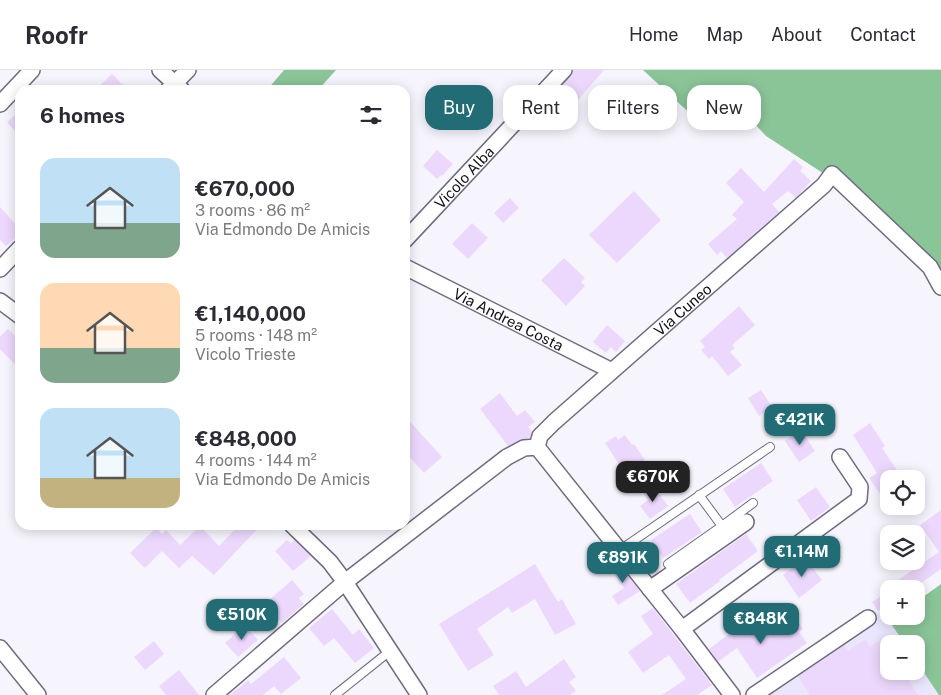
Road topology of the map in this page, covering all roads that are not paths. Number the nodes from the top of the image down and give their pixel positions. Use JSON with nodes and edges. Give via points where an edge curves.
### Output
{"nodes":[{"id":1,"x":32,"y":70,"type":"edge"},
{"id":2,"x":160,"y":70,"type":"edge"},
{"id":3,"x":188,"y":70,"type":"edge"},
{"id":4,"x":564,"y":70,"type":"edge"},
{"id":5,"x":18,"y":85,"type":"edge"},
{"id":6,"x":172,"y":85,"type":"edge"},
{"id":7,"x":177,"y":85,"type":"edge"},
{"id":8,"x":15,"y":88,"type":"edge"},
{"id":9,"x":0,"y":104,"type":"edge"},
{"id":10,"x":410,"y":235,"type":"edge"},
{"id":11,"x":15,"y":253,"type":"edge"},
{"id":12,"x":0,"y":269,"type":"edge"},
{"id":13,"x":410,"y":269,"type":"edge"},
{"id":14,"x":941,"y":287,"type":"edge"},
{"id":15,"x":612,"y":370,"type":"junction"},
{"id":16,"x":537,"y":447,"type":"junction"},
{"id":17,"x":770,"y":447,"type":"dead end"},
{"id":18,"x":840,"y":456,"type":"dead end"},
{"id":19,"x":700,"y":496,"type":"junction"},
{"id":20,"x":753,"y":503,"type":"dead end"},
{"id":21,"x":746,"y":522,"type":"dead end"},
{"id":22,"x":722,"y":526,"type":"junction"},
{"id":23,"x":297,"y":530,"type":"edge"},
{"id":24,"x":620,"y":550,"type":"junction"},
{"id":25,"x":668,"y":564,"type":"dead end"},
{"id":26,"x":345,"y":582,"type":"junction"},
{"id":27,"x":650,"y":589,"type":"junction"},
{"id":28,"x":868,"y":618,"type":"dead end"},
{"id":29,"x":682,"y":629,"type":"junction"},
{"id":30,"x":0,"y":648,"type":"edge"},
{"id":31,"x":390,"y":651,"type":"junction"},
{"id":32,"x":38,"y":695,"type":"edge"},
{"id":33,"x":214,"y":695,"type":"edge"},
{"id":34,"x":335,"y":695,"type":"edge"},
{"id":35,"x":419,"y":695,"type":"edge"},
{"id":36,"x":732,"y":695,"type":"edge"},
{"id":37,"x":754,"y":695,"type":"edge"}],
"edges":[{"from":1,"to":5,"type":"street"},
{"from":2,"to":6,"type":"street"},
{"from":3,"to":7,"type":"street"},
{"from":4,"to":10,"type":"street","name":"Vicolo Alba"},
{"from":8,"to":9,"type":"street"},
{"from":11,"to":12,"type":"street"},
{"from":13,"to":15,"type":"street","name":"Via Andrea Costa"},
{"from":14,"to":15,"type":"street","name":"Via Cuneo","via":[[930,267],[832,174],[824,185]]},
{"from":15,"to":16,"type":"street","name":"Via Cuneo","via":[[540,436]]},
{"from":16,"to":24,"type":"street"},
{"from":16,"to":26,"type":"street","via":[[524,448],[507,457]]},
{"from":17,"to":19,"type":"lane"},
{"from":18,"to":29,"type":"street","via":[[860,487],[859,499]]},
{"from":19,"to":22,"type":"lane"},
{"from":19,"to":24,"type":"lane"},
{"from":20,"to":22,"type":"lane"},
{"from":21,"to":27,"type":"street"},
{"from":22,"to":25,"type":"lane"},
{"from":23,"to":26,"type":"street","via":[[330,562]]},
{"from":24,"to":27,"type":"street"},
{"from":26,"to":31,"type":"street"},
{"from":26,"to":33,"type":"street"},
{"from":27,"to":29,"type":"street"},
{"from":28,"to":37,"type":"street"},
{"from":29,"to":36,"type":"street"},
{"from":30,"to":32,"type":"street"},
{"from":31,"to":34,"type":"lane"},
{"from":31,"to":35,"type":"street"}]}
